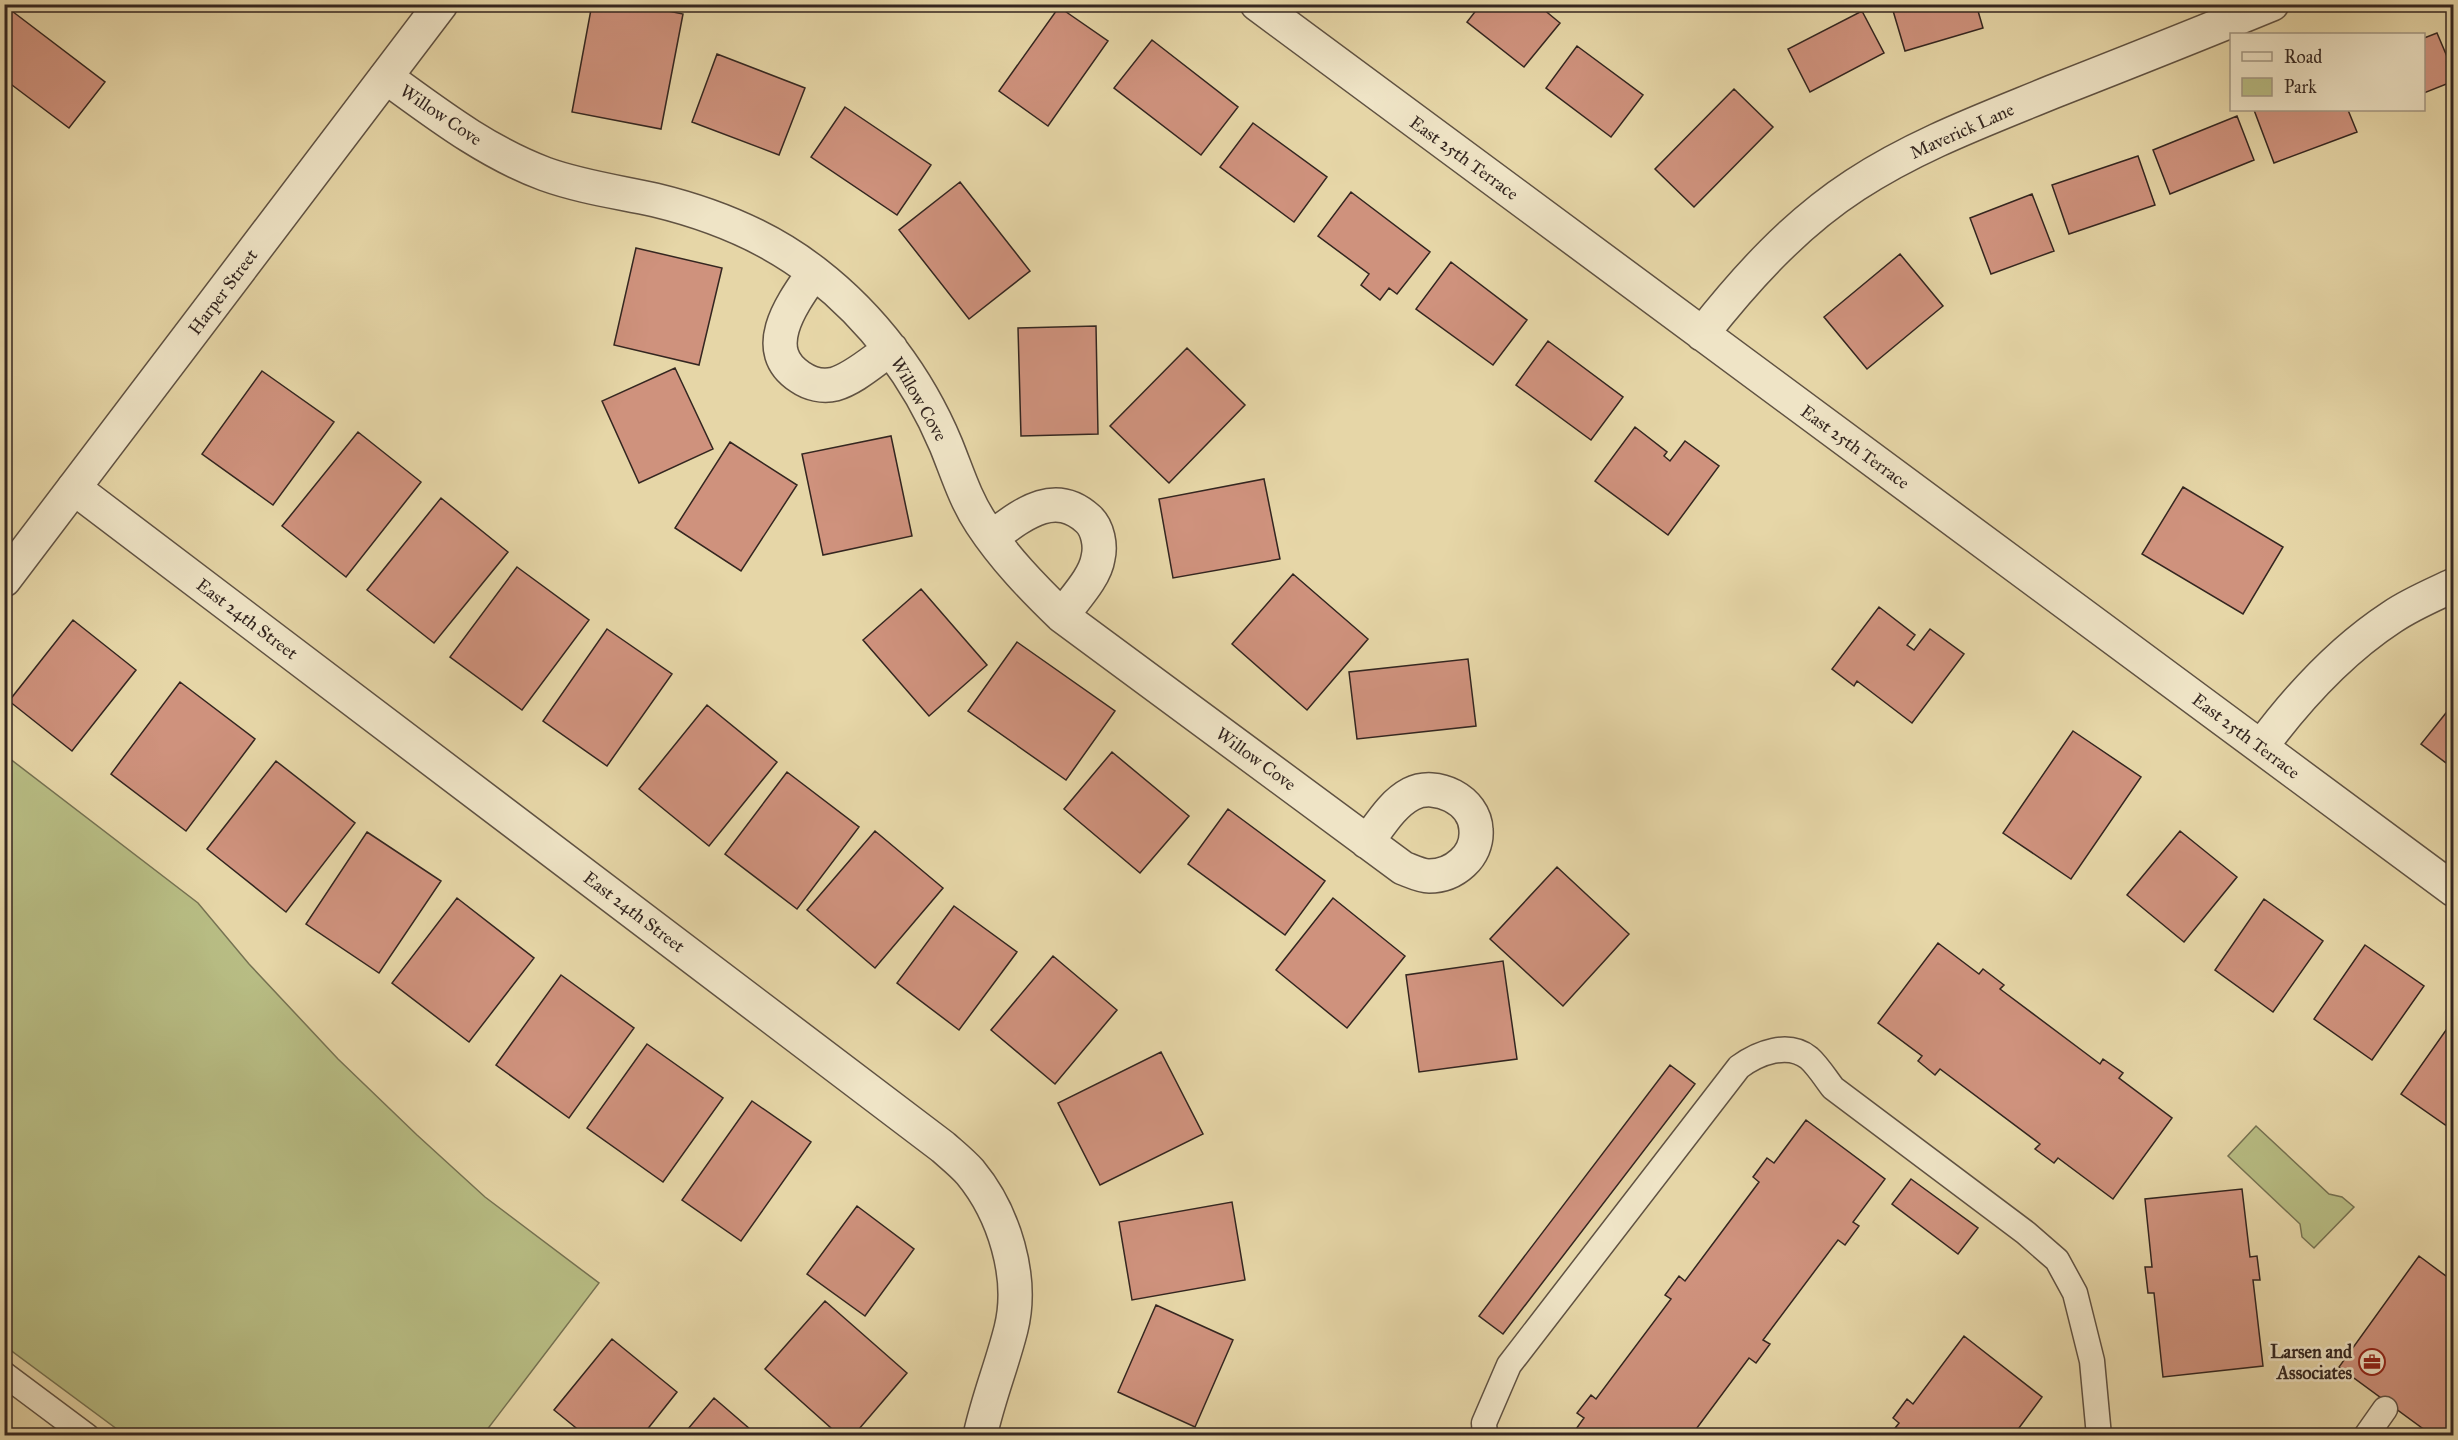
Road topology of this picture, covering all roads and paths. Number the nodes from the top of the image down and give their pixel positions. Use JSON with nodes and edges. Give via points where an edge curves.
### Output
{"nodes":[{"id":1,"x":441,"y":4,"type":"edge"},
{"id":2,"x":1257,"y":4,"type":"edge"},
{"id":3,"x":2272,"y":4,"type":"edge"},
{"id":4,"x":386,"y":77,"type":"junction"},
{"id":5,"x":814,"y":272,"type":"junction"},
{"id":6,"x":1702,"y":334,"type":"junction"},
{"id":7,"x":891,"y":349,"type":"junction"},
{"id":8,"x":74,"y":488,"type":"junction"},
{"id":9,"x":992,"y":537,"type":"junction"},
{"id":10,"x":4,"y":580,"type":"edge"},
{"id":11,"x":2454,"y":585,"type":"edge"},
{"id":12,"x":1062,"y":616,"type":"junction"},
{"id":13,"x":2261,"y":747,"type":"junction"},
{"id":14,"x":1367,"y":842,"type":"dead end"},
{"id":15,"x":2454,"y":890,"type":"edge"},
{"id":16,"x":4,"y":1374,"type":"edge"},
{"id":17,"x":2385,"y":1409,"type":"dead end"},
{"id":18,"x":538,"y":1432,"type":"dead end"},
{"id":19,"x":87,"y":1436,"type":"edge"},
{"id":20,"x":544,"y":1436,"type":"edge"},
{"id":21,"x":980,"y":1436,"type":"edge"},
{"id":22,"x":1485,"y":1436,"type":"edge"},
{"id":23,"x":2099,"y":1436,"type":"edge"},
{"id":24,"x":2366,"y":1436,"type":"edge"}],
"edges":[{"from":1,"to":4,"type":"street","name":"Harper Street"},
{"from":2,"to":6,"type":"street","name":"East 25th Terrace"},
{"from":3,"to":6,"type":"street","name":"Maverick Lane","via":[[1907,154],[1853,186],[1795,232],[1739,287]]},
{"from":4,"to":5,"type":"street","name":"Willow Cove","via":[[476,141],[545,174],[701,212],[752,232]]},
{"from":4,"to":8,"type":"street","name":"Harper Street"},
{"from":5,"to":7,"type":"street","name":"Willow Cove","via":[[856,307]]},
{"from":5,"to":7,"type":"street","via":[[792,304],[779,342],[785,362],[798,376],[816,385],[835,384]]},
{"from":6,"to":13,"type":"street","name":"East 25th Terrace"},
{"from":7,"to":9,"type":"street","name":"Willow Cove","via":[[925,402],[960,484]]},
{"from":8,"to":10,"type":"street","name":"Harper Street"},
{"from":8,"to":21,"type":"street","name":"East 24th Street","via":[[943,1147],[970,1172],[1004,1235],[1015,1287],[1011,1327]]},
{"from":9,"to":12,"type":"street","name":"Willow Cove","via":[[1015,570]]},
{"from":9,"to":12,"type":"street","via":[[1020,517],[1060,504],[1077,510],[1091,522],[1099,541],[1098,560]]},
{"from":11,"to":13,"type":"street","via":[[2393,616],[2342,654],[2288,710]]},
{"from":12,"to":14,"type":"street","name":"Willow Cove"},
{"from":13,"to":15,"type":"street","name":"East 25th Terrace"},
{"from":16,"to":19,"type":"lane"},
{"from":17,"to":24,"type":"lane"},
{"from":18,"to":20,"type":"path"},
{"from":22,"to":23,"type":"lane","via":[[1484,1424],[1509,1365],[1739,1067],[1754,1055],[1791,1050],[1808,1057],[1833,1088],[2057,1260],[2074,1293],[2092,1361]]}]}
